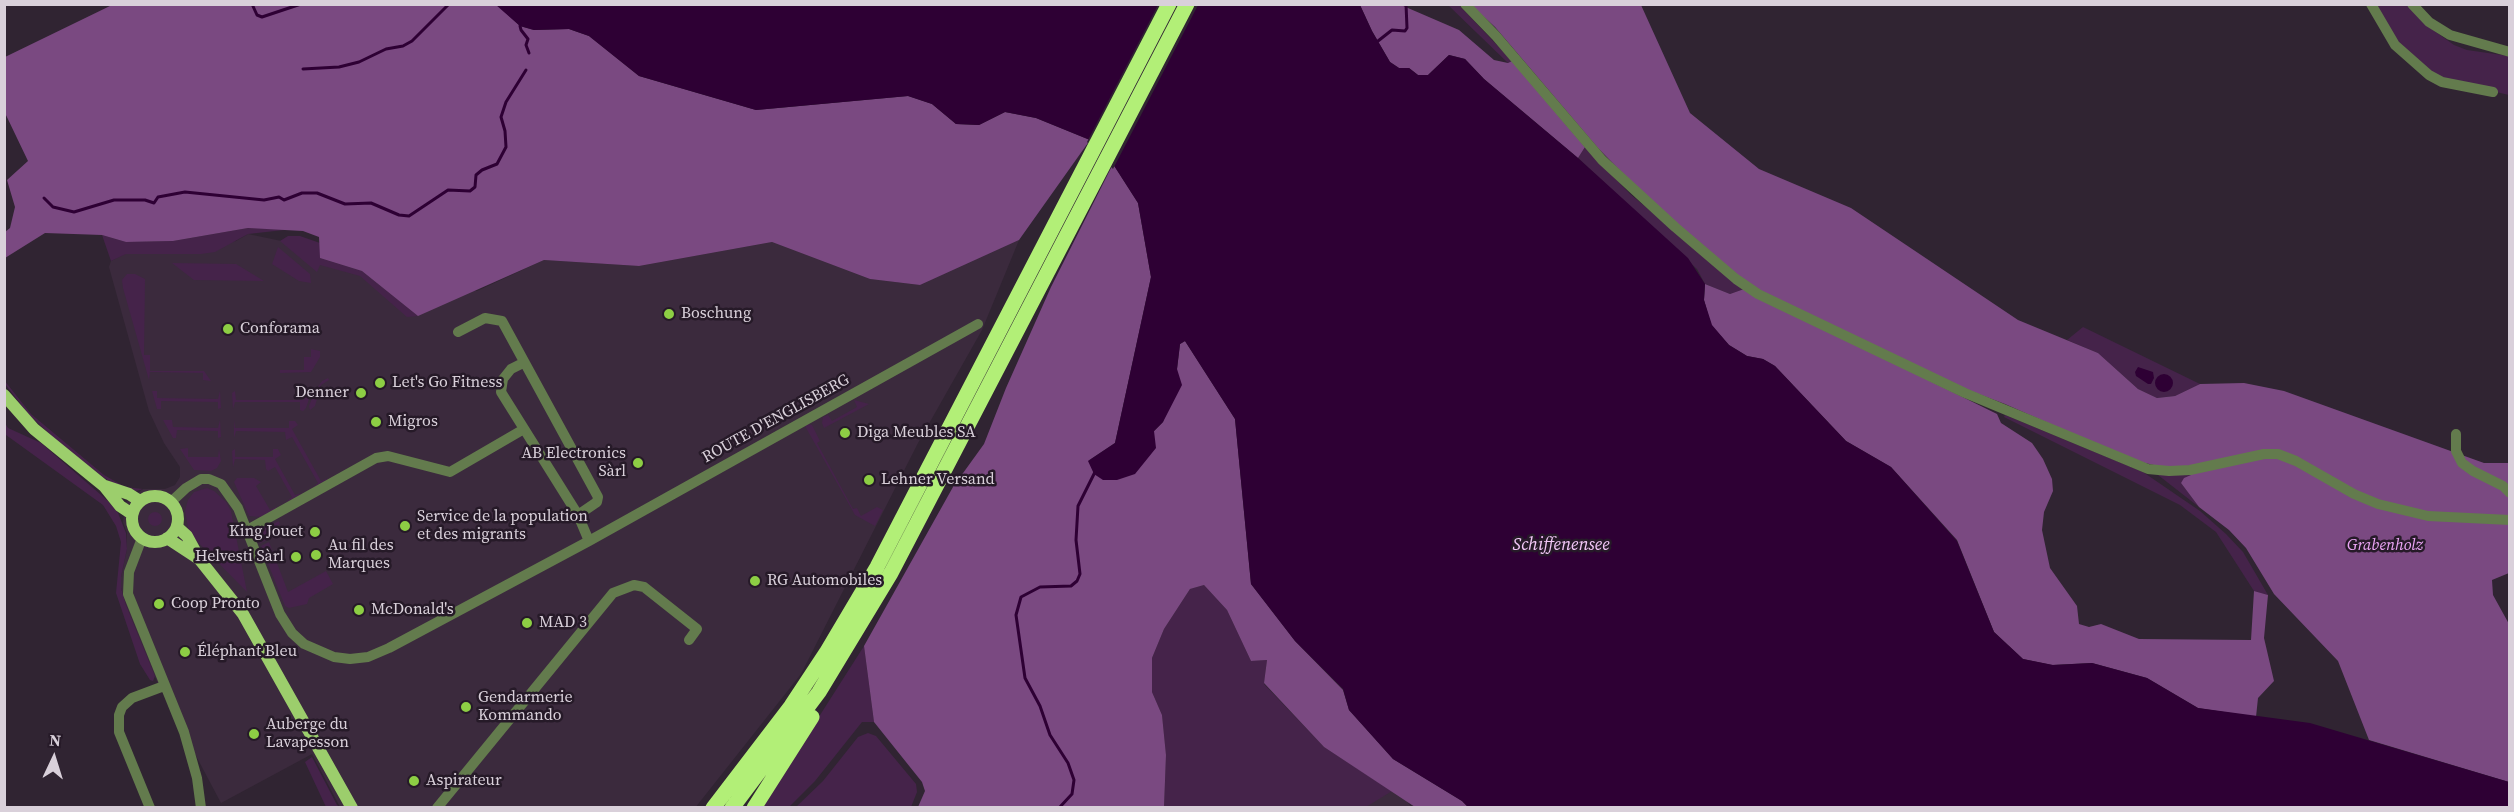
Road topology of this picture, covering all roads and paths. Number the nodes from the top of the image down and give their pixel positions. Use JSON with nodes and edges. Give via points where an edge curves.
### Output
{"nodes":[{"id":1,"x":1168,"y":4,"type":"edge"},
{"id":2,"x":1187,"y":4,"type":"edge"},
{"id":3,"x":1465,"y":4,"type":"edge"},
{"id":4,"x":2372,"y":4,"type":"edge"},
{"id":5,"x":2412,"y":4,"type":"edge"},
{"id":6,"x":2510,"y":52,"type":"edge"},
{"id":7,"x":2493,"y":92,"type":"dead end"},
{"id":8,"x":978,"y":324,"type":"dead end"},
{"id":9,"x":459,"y":332,"type":"dead end"},
{"id":10,"x":524,"y":363,"type":"junction"},
{"id":11,"x":4,"y":395,"type":"edge"},
{"id":12,"x":524,"y":429,"type":"junction"},
{"id":13,"x":2456,"y":434,"type":"dead end"},
{"id":14,"x":104,"y":486,"type":"junction"},
{"id":15,"x":2510,"y":493,"type":"edge"},
{"id":16,"x":140,"y":501,"type":"junction"},
{"id":17,"x":171,"y":502,"type":"junction"},
{"id":18,"x":132,"y":514,"type":"junction"},
{"id":19,"x":578,"y":515,"type":"junction"},
{"id":20,"x":2510,"y":520,"type":"edge"},
{"id":21,"x":177,"y":527,"type":"junction"},
{"id":22,"x":247,"y":530,"type":"junction"},
{"id":23,"x":142,"y":538,"type":"junction"},
{"id":24,"x":167,"y":538,"type":"junction"},
{"id":25,"x":589,"y":541,"type":"junction"},
{"id":26,"x":200,"y":560,"type":"junction"},
{"id":27,"x":866,"y":615,"type":"junction"},
{"id":28,"x":689,"y":640,"type":"dead end"},
{"id":29,"x":164,"y":686,"type":"junction"},
{"id":30,"x":150,"y":807,"type":"edge"},
{"id":31,"x":201,"y":807,"type":"edge"},
{"id":32,"x":352,"y":807,"type":"edge"},
{"id":33,"x":437,"y":807,"type":"edge"},
{"id":34,"x":713,"y":807,"type":"edge"},
{"id":35,"x":732,"y":807,"type":"edge"},
{"id":36,"x":754,"y":807,"type":"edge"}],
"edges":[{"from":1,"to":34,"type":"highway","via":[[850,614],[780,721]]},
{"from":2,"to":27,"type":"highway","via":[[923,514]]},
{"from":3,"to":20,"type":"street","via":[[1602,160],[1675,227],[1758,294],[1965,393],[2148,469],[2190,470],[2278,454],[2378,504],[2428,516]]},
{"from":4,"to":7,"type":"street","via":[[2395,45],[2429,75],[2442,82]]},
{"from":5,"to":6,"type":"street","via":[[2429,22],[2450,35]]},
{"from":8,"to":25,"type":"street","name":"ROUTE D'ENGLISBERG"},
{"from":9,"to":10,"type":"street","via":[[485,318],[502,321]]},
{"from":10,"to":12,"type":"street","via":[[503,379],[501,392]]},
{"from":10,"to":19,"type":"street","via":[[598,497],[597,502]]},
{"from":11,"to":14,"type":"main road","via":[[34,429]]},
{"from":12,"to":19,"type":"street"},
{"from":12,"to":22,"type":"street","via":[[450,472],[388,456],[375,458]]},
{"from":13,"to":15,"type":"street","via":[[2456,451],[2462,463]]},
{"from":14,"to":16,"type":"main road"},
{"from":14,"to":18,"type":"main road"},
{"from":16,"to":17,"type":"main road","via":[[152,495]]},
{"from":16,"to":18,"type":"main road"},
{"from":17,"to":21,"type":"main road","via":[[178,513]]},
{"from":17,"to":22,"type":"street","name":"ROUTE D'ENGLISBERG","via":[[194,482],[215,480],[235,501]]},
{"from":18,"to":23,"type":"main road","via":[[133,525]]},
{"from":19,"to":25,"type":"street"},
{"from":21,"to":24,"type":"main road"},
{"from":21,"to":26,"type":"main road","via":[[187,536]]},
{"from":22,"to":25,"type":"street","name":"ROUTE D'ENGLISBERG","via":[[291,633],[319,652],[350,659],[369,657],[389,648]]},
{"from":23,"to":24,"type":"main road","via":[[155,542]]},
{"from":23,"to":29,"type":"street","via":[[129,572],[128,594]]},
{"from":24,"to":26,"type":"main road"},
{"from":26,"to":32,"type":"main road","via":[[247,619]]},
{"from":27,"to":35,"type":"highway","via":[[803,714]]},
{"from":27,"to":36,"type":"highway","via":[[809,724]]},
{"from":28,"to":33,"type":"street","via":[[697,629],[644,587],[634,585],[613,593]]},
{"from":29,"to":30,"type":"street","via":[[132,698],[119,715],[119,732]]},
{"from":29,"to":31,"type":"street","via":[[189,748]]}]}
